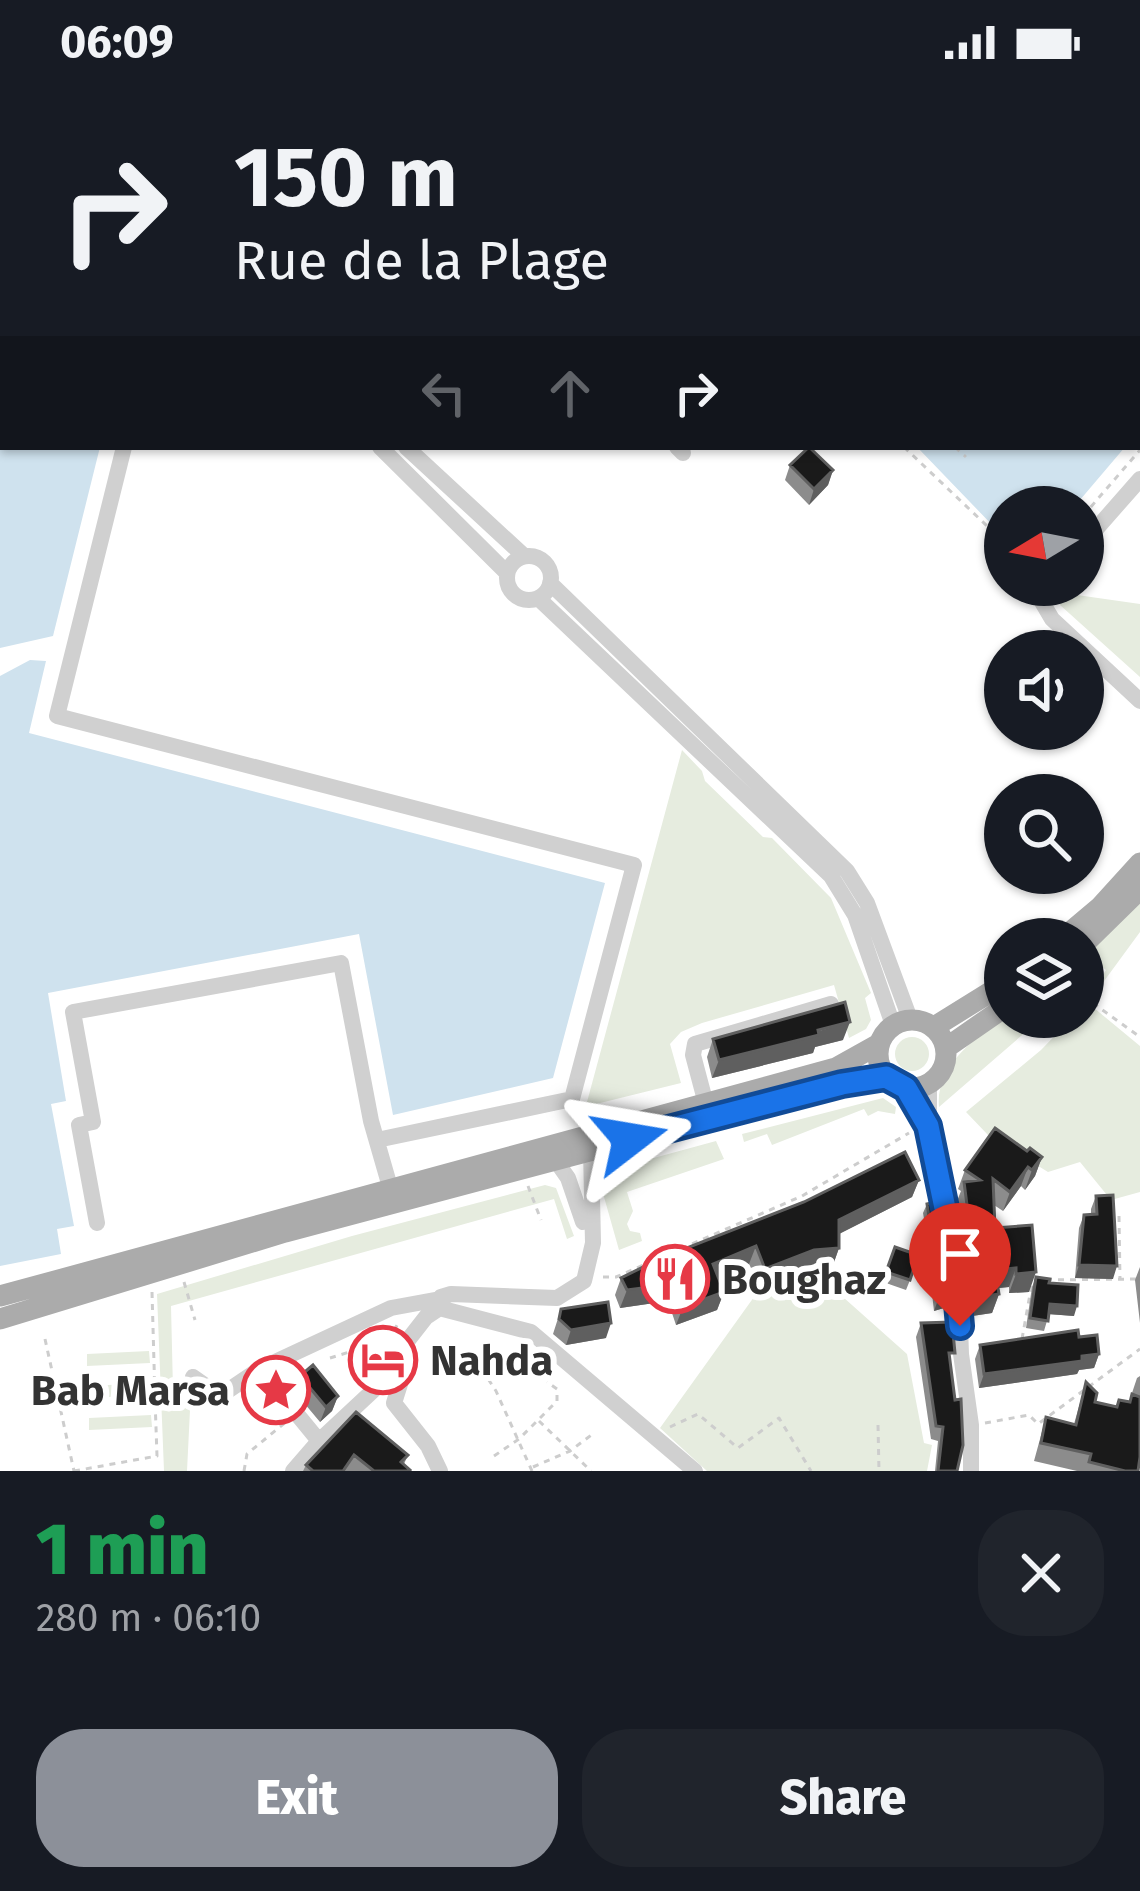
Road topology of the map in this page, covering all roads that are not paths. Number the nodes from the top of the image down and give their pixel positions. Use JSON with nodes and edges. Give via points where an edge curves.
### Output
{"nodes":[{"id":1,"x":123,"y":450,"type":"edge"},
{"id":2,"x":383,"y":450,"type":"edge"},
{"id":3,"x":409,"y":450,"type":"edge"},
{"id":4,"x":1140,"y":479,"type":"edge"},
{"id":5,"x":1104,"y":520,"type":"edge"},
{"id":6,"x":524,"y":556,"type":"junction"},
{"id":7,"x":507,"y":573,"type":"junction"},
{"id":8,"x":550,"y":583,"type":"junction"},
{"id":9,"x":538,"y":598,"type":"junction"},
{"id":10,"x":1044,"y":606,"type":"edge"},
{"id":11,"x":1140,"y":701,"type":"edge"},
{"id":12,"x":1140,"y":863,"type":"edge"},
{"id":13,"x":1140,"y":889,"type":"edge"},
{"id":14,"x":1087,"y":918,"type":"edge"},
{"id":15,"x":1104,"y":924,"type":"edge"},
{"id":16,"x":984,"y":996,"type":"edge"},
{"id":17,"x":830,"y":1004,"type":"edge"},
{"id":18,"x":902,"y":1022,"type":"junction"},
{"id":19,"x":984,"y":1022,"type":"edge"},
{"id":20,"x":934,"y":1027,"type":"junction"},
{"id":21,"x":879,"y":1044,"type":"junction"},
{"id":22,"x":946,"y":1048,"type":"junction"},
{"id":23,"x":896,"y":1082,"type":"junction"},
{"id":24,"x":929,"y":1084,"type":"junction"},
{"id":25,"x":706,"y":1104,"type":"junction"},
{"id":26,"x":928,"y":1126,"type":"junction"},
{"id":27,"x":377,"y":1140,"type":"junction"},
{"id":28,"x":591,"y":1149,"type":"junction"},
{"id":29,"x":554,"y":1158,"type":"junction"},
{"id":30,"x":390,"y":1187,"type":"junction"},
{"id":31,"x":97,"y":1222,"type":"dead end"},
{"id":32,"x":587,"y":1253,"type":"junction"},
{"id":33,"x":0,"y":1296,"type":"edge"},
{"id":34,"x":440,"y":1303,"type":"junction"},
{"id":35,"x":0,"y":1319,"type":"edge"},
{"id":36,"x":386,"y":1367,"type":"dead end"},
{"id":37,"x":260,"y":1369,"type":"junction"},
{"id":38,"x":193,"y":1376,"type":"road end"},
{"id":39,"x":319,"y":1441,"type":"junction"},
{"id":40,"x":293,"y":1471,"type":"edge"},
{"id":41,"x":440,"y":1471,"type":"edge"},
{"id":42,"x":695,"y":1471,"type":"edge"},
{"id":43,"x":971,"y":1471,"type":"edge"}],
"edges":[{"from":1,"to":27,"type":"street","via":[[57,716],[634,865],[572,1100]]},
{"from":2,"to":7,"type":"street"},
{"from":3,"to":6,"type":"street"},
{"from":4,"to":5,"type":"street"},
{"from":6,"to":7,"type":"street"},
{"from":6,"to":8,"type":"street","via":[[542,560]]},
{"from":7,"to":9,"type":"street","via":[[515,596]]},
{"from":8,"to":9,"type":"street"},
{"from":8,"to":18,"type":"street","via":[[847,871],[867,903]]},
{"from":9,"to":18,"type":"street","via":[[831,876]]},
{"from":10,"to":11,"type":"street"},
{"from":12,"to":14,"type":"main road"},
{"from":13,"to":15,"type":"main road"},
{"from":16,"to":20,"type":"main road"},
{"from":17,"to":25,"type":"street","via":[[695,1044]]},
{"from":18,"to":20,"type":"main road"},
{"from":18,"to":21,"type":"main road"},
{"from":19,"to":22,"type":"main road"},
{"from":20,"to":22,"type":"main road"},
{"from":21,"to":23,"type":"main road","via":[[878,1058]]},
{"from":21,"to":25,"type":"main road","via":[[836,1069]]},
{"from":22,"to":24,"type":"main road","via":[[943,1069]]},
{"from":23,"to":24,"type":"main road"},
{"from":23,"to":26,"type":"street"},
{"from":23,"to":28,"type":"main road","via":[[842,1084]]},
{"from":24,"to":26,"type":"street"},
{"from":25,"to":30,"type":"main road"},
{"from":26,"to":43,"type":"street","via":[[953,1247]]},
{"from":27,"to":30,"type":"street"},
{"from":27,"to":31,"type":"street","via":[[340,963],[73,1012],[93,1122],[79,1125]]},
{"from":28,"to":29,"type":"main road"},
{"from":28,"to":32,"type":"street"},
{"from":29,"to":32,"type":"street","via":[[580,1205]]},
{"from":29,"to":35,"type":"main road"},
{"from":30,"to":33,"type":"main road"},
{"from":32,"to":34,"type":"street","via":[[577,1289],[557,1298],[451,1294]]},
{"from":34,"to":36,"type":"street"},
{"from":34,"to":37,"type":"street","via":[[391,1308]]},
{"from":34,"to":42,"type":"street","via":[[531,1332]]},
{"from":37,"to":38,"type":"street","via":[[220,1396]]},
{"from":37,"to":39,"type":"street"},
{"from":39,"to":40,"type":"street"},
{"from":39,"to":41,"type":"street","via":[[378,1386],[400,1384],[394,1403]]}]}
